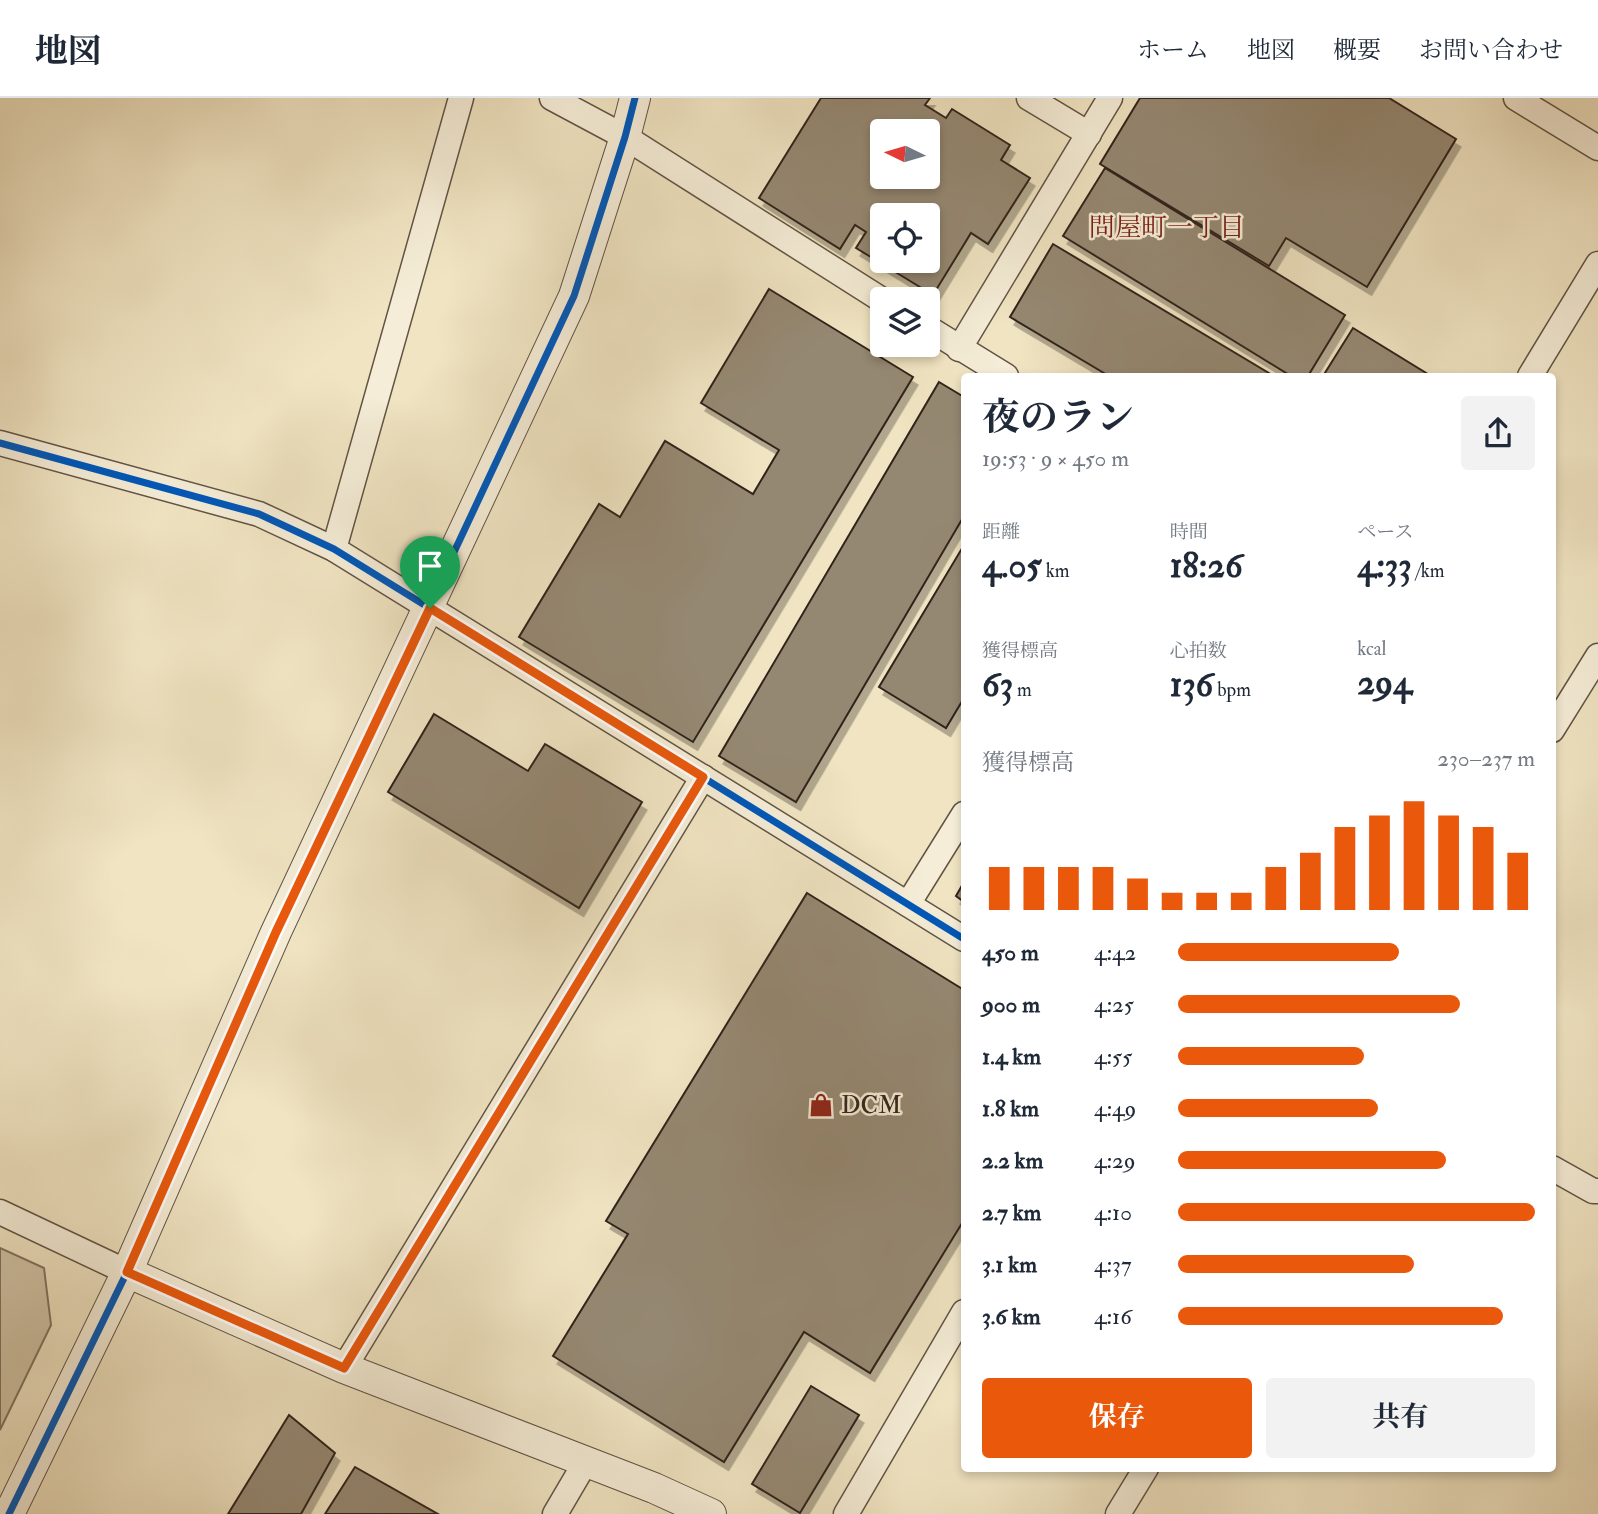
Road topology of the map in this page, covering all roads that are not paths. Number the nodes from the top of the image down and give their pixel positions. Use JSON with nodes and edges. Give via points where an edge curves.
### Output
{"nodes":[{"id":1,"x":461,"y":98,"type":"edge"},
{"id":2,"x":552,"y":98,"type":"edge"},
{"id":3,"x":635,"y":98,"type":"edge"},
{"id":4,"x":1029,"y":98,"type":"edge"},
{"id":5,"x":1110,"y":98,"type":"edge"},
{"id":6,"x":1516,"y":98,"type":"edge"},
{"id":7,"x":1089,"y":134,"type":"junction"},
{"id":8,"x":625,"y":137,"type":"junction"},
{"id":9,"x":1598,"y":148,"type":"edge"},
{"id":10,"x":1598,"y":264,"type":"edge"},
{"id":11,"x":870,"y":292,"type":"edge"},
{"id":12,"x":940,"y":336,"type":"edge"},
{"id":13,"x":959,"y":349,"type":"junction"},
{"id":14,"x":1001,"y":373,"type":"edge"},
{"id":15,"x":1532,"y":373,"type":"edge"},
{"id":16,"x":0,"y":443,"type":"edge"},
{"id":17,"x":334,"y":549,"type":"junction"},
{"id":18,"x":430,"y":608,"type":"junction"},
{"id":19,"x":1598,"y":656,"type":"edge"},
{"id":20,"x":1556,"y":724,"type":"edge"},
{"id":21,"x":703,"y":777,"type":"junction"},
{"id":22,"x":961,"y":819,"type":"edge"},
{"id":23,"x":908,"y":904,"type":"junction"},
{"id":24,"x":961,"y":937,"type":"edge"},
{"id":25,"x":1556,"y":1170,"type":"edge"},
{"id":26,"x":1598,"y":1191,"type":"edge"},
{"id":27,"x":0,"y":1212,"type":"edge"},
{"id":28,"x":127,"y":1272,"type":"junction"},
{"id":29,"x":961,"y":1317,"type":"edge"},
{"id":30,"x":344,"y":1368,"type":"junction"},
{"id":31,"x":585,"y":1463,"type":"junction"},
{"id":32,"x":1144,"y":1472,"type":"edge"},
{"id":33,"x":9,"y":1514,"type":"edge"},
{"id":34,"x":555,"y":1514,"type":"edge"},
{"id":35,"x":711,"y":1514,"type":"edge"},
{"id":36,"x":846,"y":1514,"type":"edge"},
{"id":37,"x":1118,"y":1514,"type":"edge"}],
"edges":[{"from":1,"to":17,"type":"street"},
{"from":2,"to":8,"type":"street"},
{"from":3,"to":8,"type":"street"},
{"from":4,"to":7,"type":"street"},
{"from":5,"to":7,"type":"street"},
{"from":6,"to":9,"type":"street"},
{"from":7,"to":13,"type":"street"},
{"from":8,"to":11,"type":"street"},
{"from":8,"to":18,"type":"street","via":[[574,296]]},
{"from":10,"to":15,"type":"street"},
{"from":12,"to":13,"type":"street"},
{"from":13,"to":14,"type":"street"},
{"from":16,"to":17,"type":"street","via":[[259,514]]},
{"from":17,"to":18,"type":"street"},
{"from":18,"to":21,"type":"street"},
{"from":18,"to":28,"type":"street","via":[[276,932]]},
{"from":19,"to":20,"type":"street"},
{"from":21,"to":23,"type":"street"},
{"from":21,"to":30,"type":"street"},
{"from":22,"to":23,"type":"street"},
{"from":23,"to":24,"type":"street"},
{"from":25,"to":26,"type":"street"},
{"from":27,"to":28,"type":"street"},
{"from":28,"to":30,"type":"street"},
{"from":28,"to":33,"type":"street"},
{"from":29,"to":36,"type":"street"},
{"from":30,"to":31,"type":"street"},
{"from":31,"to":34,"type":"street"},
{"from":31,"to":35,"type":"street"},
{"from":32,"to":37,"type":"street"}]}
